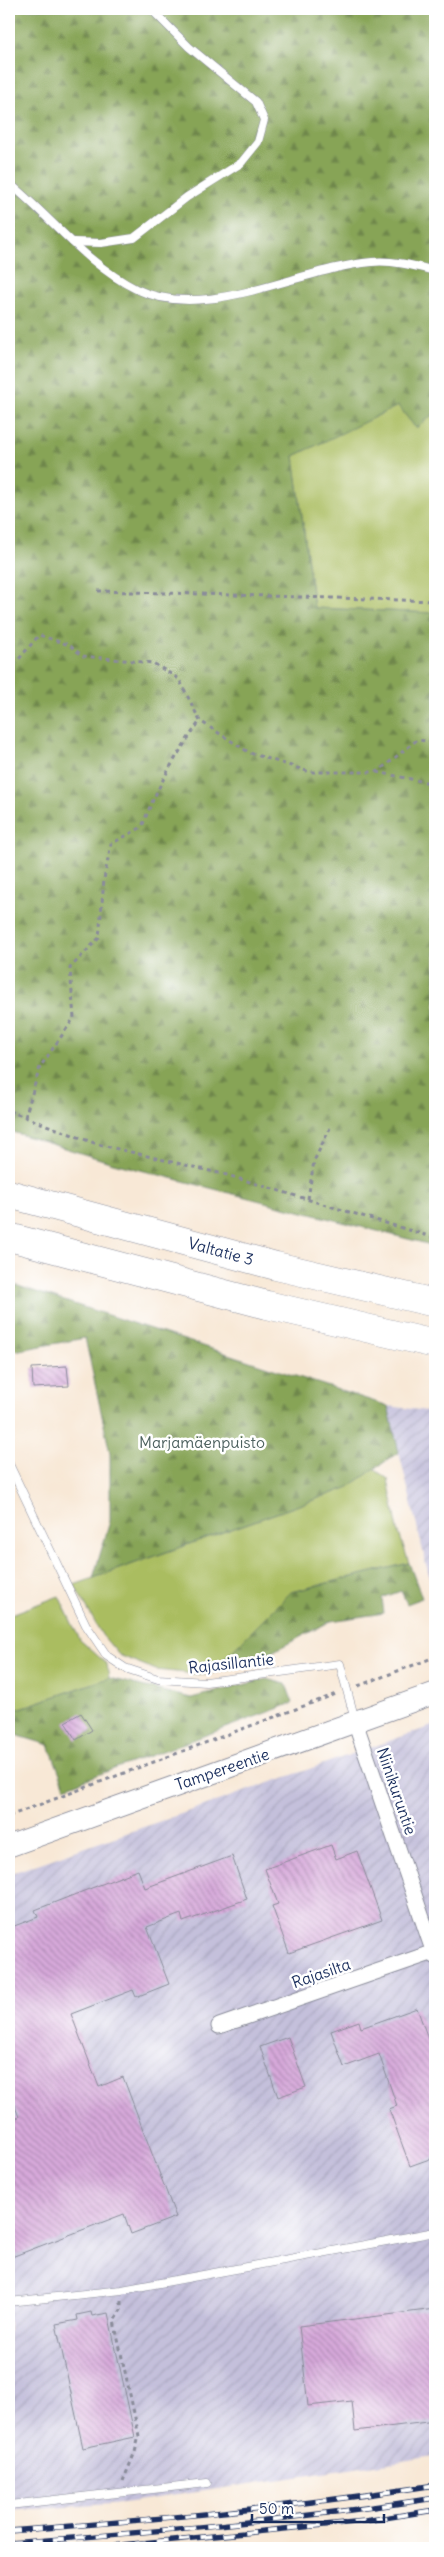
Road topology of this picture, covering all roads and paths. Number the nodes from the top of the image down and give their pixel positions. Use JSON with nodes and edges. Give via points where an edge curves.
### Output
{"nodes":[{"id":1,"x":151,"y":9,"type":"edge"},
{"id":2,"x":9,"y":184,"type":"edge"},
{"id":3,"x":73,"y":242,"type":"junction"},
{"id":4,"x":435,"y":271,"type":"edge"},
{"id":5,"x":98,"y":591,"type":"dead end"},
{"id":6,"x":435,"y":601,"type":"edge"},
{"id":7,"x":9,"y":671,"type":"edge"},
{"id":8,"x":200,"y":721,"type":"junction"},
{"id":9,"x":435,"y":742,"type":"edge"},
{"id":10,"x":377,"y":772,"type":"junction"},
{"id":11,"x":435,"y":784,"type":"edge"},
{"id":12,"x":9,"y":1111,"type":"edge"},
{"id":13,"x":25,"y":1116,"type":"junction"},
{"id":14,"x":330,"y":1128,"type":"dead end"},
{"id":15,"x":9,"y":1194,"type":"edge"},
{"id":16,"x":308,"y":1199,"type":"junction"},
{"id":17,"x":9,"y":1236,"type":"edge"},
{"id":18,"x":435,"y":1238,"type":"edge"},
{"id":19,"x":435,"y":1303,"type":"edge"},
{"id":20,"x":435,"y":1344,"type":"edge"},
{"id":21,"x":9,"y":1464,"type":"edge"},
{"id":22,"x":435,"y":1657,"type":"edge"},
{"id":23,"x":348,"y":1690,"type":"junction"},
{"id":24,"x":435,"y":1693,"type":"edge"},
{"id":25,"x":355,"y":1722,"type":"junction"},
{"id":26,"x":9,"y":1816,"type":"edge"},
{"id":27,"x":9,"y":1846,"type":"edge"},
{"id":28,"x":435,"y":1954,"type":"edge"},
{"id":29,"x":219,"y":2026,"type":"dead end"},
{"id":30,"x":435,"y":2232,"type":"edge"},
{"id":31,"x":122,"y":2290,"type":"junction"},
{"id":32,"x":9,"y":2302,"type":"edge"},
{"id":33,"x":207,"y":2483,"type":"dead end"},
{"id":34,"x":118,"y":2493,"type":"junction"},
{"id":35,"x":9,"y":2505,"type":"edge"}],
"edges":[{"from":1,"to":3,"type":"lane","via":[[189,47],[256,102],[264,120],[258,142],[241,163],[187,197],[134,238],[101,243]]},
{"from":2,"to":3,"type":"lane"},
{"from":3,"to":4,"type":"lane","via":[[106,272],[138,290],[174,300],[210,300],[340,266],[374,262],[408,264]]},
{"from":5,"to":6,"type":"path"},
{"from":7,"to":8,"type":"path","via":[[39,635],[69,645],[83,656],[153,663],[179,679]]},
{"from":8,"to":10,"type":"path","via":[[250,752],[310,772]]},
{"from":8,"to":13,"type":"path","via":[[173,759],[142,827],[111,844],[104,879],[99,938],[70,968],[74,1018],[40,1067]]},
{"from":9,"to":10,"type":"path","via":[[417,740]]},
{"from":10,"to":11,"type":"path"},
{"from":12,"to":13,"type":"path"},
{"from":13,"to":16,"type":"path","via":[[97,1144],[227,1175]]},
{"from":14,"to":16,"type":"path","via":[[314,1162]]},
{"from":15,"to":19,"type":"highway","name":"Valtatie 3","via":[[276,1266]]},
{"from":16,"to":18,"type":"path"},
{"from":17,"to":20,"type":"highway","via":[[267,1305]]},
{"from":21,"to":23,"type":"lane","name":"Rajasillantie","via":[[86,1624],[107,1656],[141,1675],[181,1682],[206,1682],[340,1664]]},
{"from":22,"to":23,"type":"path"},
{"from":23,"to":25,"type":"lane","name":"Rajasillantie"},
{"from":23,"to":26,"type":"path"},
{"from":24,"to":25,"type":"main road","name":"Tampereentie"},
{"from":25,"to":27,"type":"main road","name":"Tampereentie"},
{"from":25,"to":28,"type":"street","name":"Niinikuruntie"},
{"from":28,"to":29,"type":"street","name":"Rajasilta"},
{"from":30,"to":31,"type":"lane"},
{"from":31,"to":32,"type":"lane"},
{"from":31,"to":34,"type":"path","via":[[121,2310],[114,2321],[138,2436]]},
{"from":33,"to":34,"type":"lane"},
{"from":34,"to":35,"type":"lane"}]}
